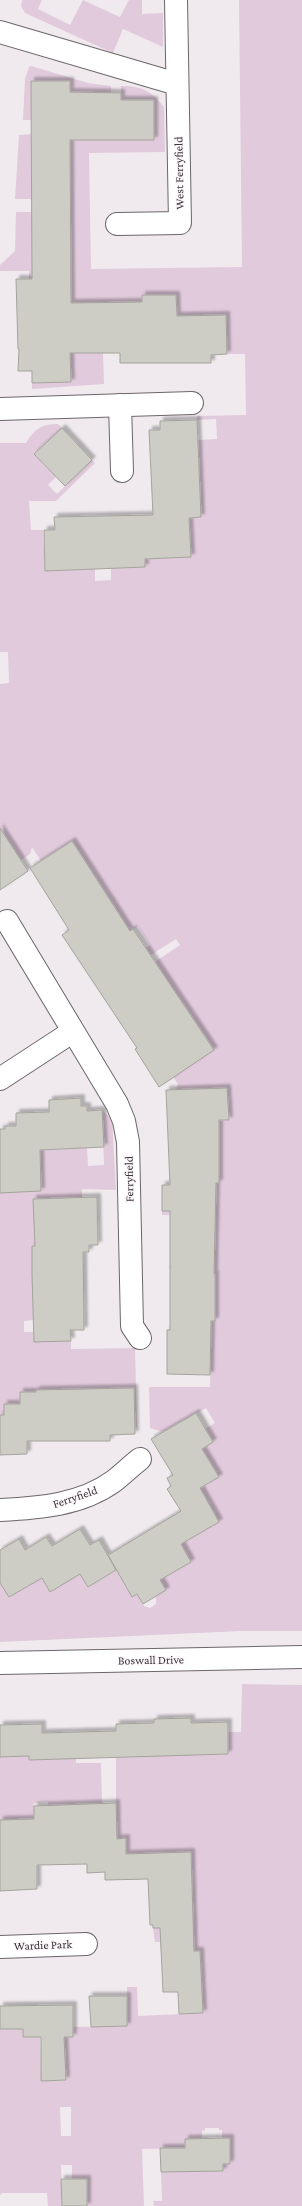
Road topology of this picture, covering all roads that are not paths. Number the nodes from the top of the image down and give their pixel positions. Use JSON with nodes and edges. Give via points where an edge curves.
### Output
{"nodes":[{"id":1,"x":176,"y":0,"type":"edge"},
{"id":2,"x":0,"y":32,"type":"edge"},
{"id":3,"x":177,"y":84,"type":"junction"},
{"id":4,"x":117,"y":224,"type":"dead end"},
{"id":5,"x":192,"y":403,"type":"dead end"},
{"id":6,"x":120,"y":405,"type":"junction"},
{"id":7,"x":0,"y":409,"type":"edge"},
{"id":8,"x":122,"y":471,"type":"dead end"},
{"id":9,"x":7,"y":921,"type":"dead end"},
{"id":10,"x":72,"y":1032,"type":"junction"},
{"id":11,"x":0,"y":1078,"type":"edge"},
{"id":12,"x":140,"y":1338,"type":"dead end"},
{"id":13,"x":140,"y":1459,"type":"dead end"},
{"id":14,"x":0,"y":1510,"type":"edge"},
{"id":15,"x":302,"y":1657,"type":"edge"},
{"id":16,"x":0,"y":1663,"type":"edge"},
{"id":17,"x":86,"y":1944,"type":"dead end"},
{"id":18,"x":0,"y":1947,"type":"edge"}],
"edges":[{"from":1,"to":3,"type":"street","name":"West Ferryfield"},
{"from":2,"to":3,"type":"street"},
{"from":3,"to":4,"type":"street","name":"West Ferryfield","via":[[180,223]]},
{"from":5,"to":6,"type":"street"},
{"from":6,"to":7,"type":"street"},
{"from":6,"to":8,"type":"street"},
{"from":9,"to":10,"type":"street","name":"Ferryfield"},
{"from":10,"to":11,"type":"street"},
{"from":10,"to":12,"type":"street","name":"Ferryfield","via":[[117,1104],[126,1130],[132,1326]]},
{"from":13,"to":14,"type":"street","name":"Ferryfield","via":[[114,1481],[68,1502],[41,1508]]},
{"from":15,"to":16,"type":"street","name":"Boswall Drive"},
{"from":17,"to":18,"type":"street","name":"Wardie Park"}]}
